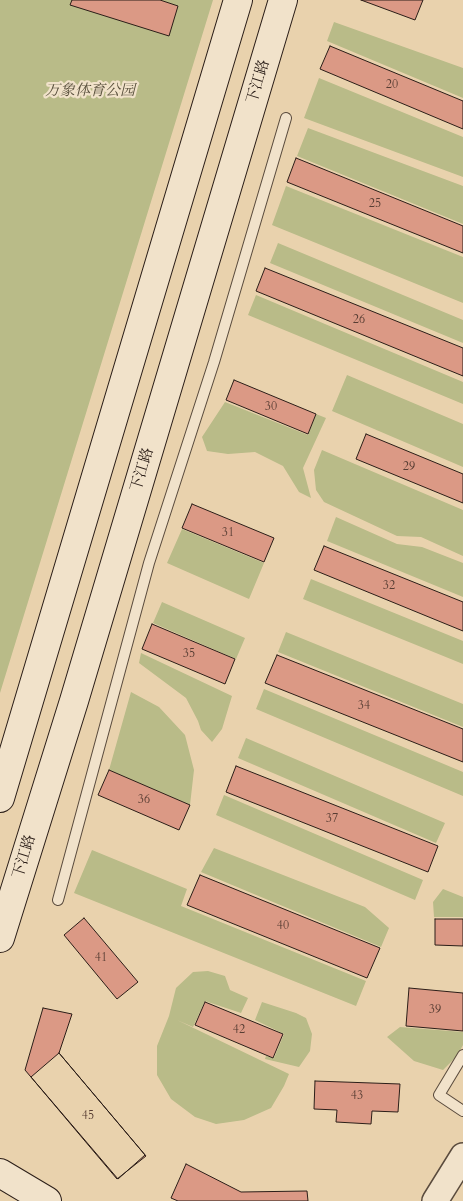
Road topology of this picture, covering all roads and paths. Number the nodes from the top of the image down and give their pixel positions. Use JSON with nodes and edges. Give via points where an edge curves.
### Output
{"nodes":[{"id":1,"x":238,"y":0,"type":"edge"},
{"id":2,"x":284,"y":0,"type":"edge"},
{"id":3,"x":286,"y":118,"type":"dead end"},
{"id":4,"x":0,"y":798,"type":"edge"},
{"id":5,"x":58,"y":900,"type":"dead end"},
{"id":6,"x":0,"y":938,"type":"edge"},
{"id":7,"x":463,"y":1055,"type":"edge"},
{"id":8,"x":463,"y":1111,"type":"edge"},
{"id":9,"x":463,"y":1156,"type":"edge"},
{"id":10,"x":0,"y":1172,"type":"edge"},
{"id":11,"x":47,"y":1201,"type":"edge"},
{"id":12,"x":435,"y":1201,"type":"edge"}],
"edges":[{"from":1,"to":4,"type":"main road"},
{"from":2,"to":6,"type":"main road","name":"下江路"},
{"from":3,"to":5,"type":"lane","via":[[214,362],[149,563]]},
{"from":7,"to":8,"type":"lane","via":[[439,1095]]},
{"from":9,"to":12,"type":"street"},
{"from":10,"to":11,"type":"main road"}]}
